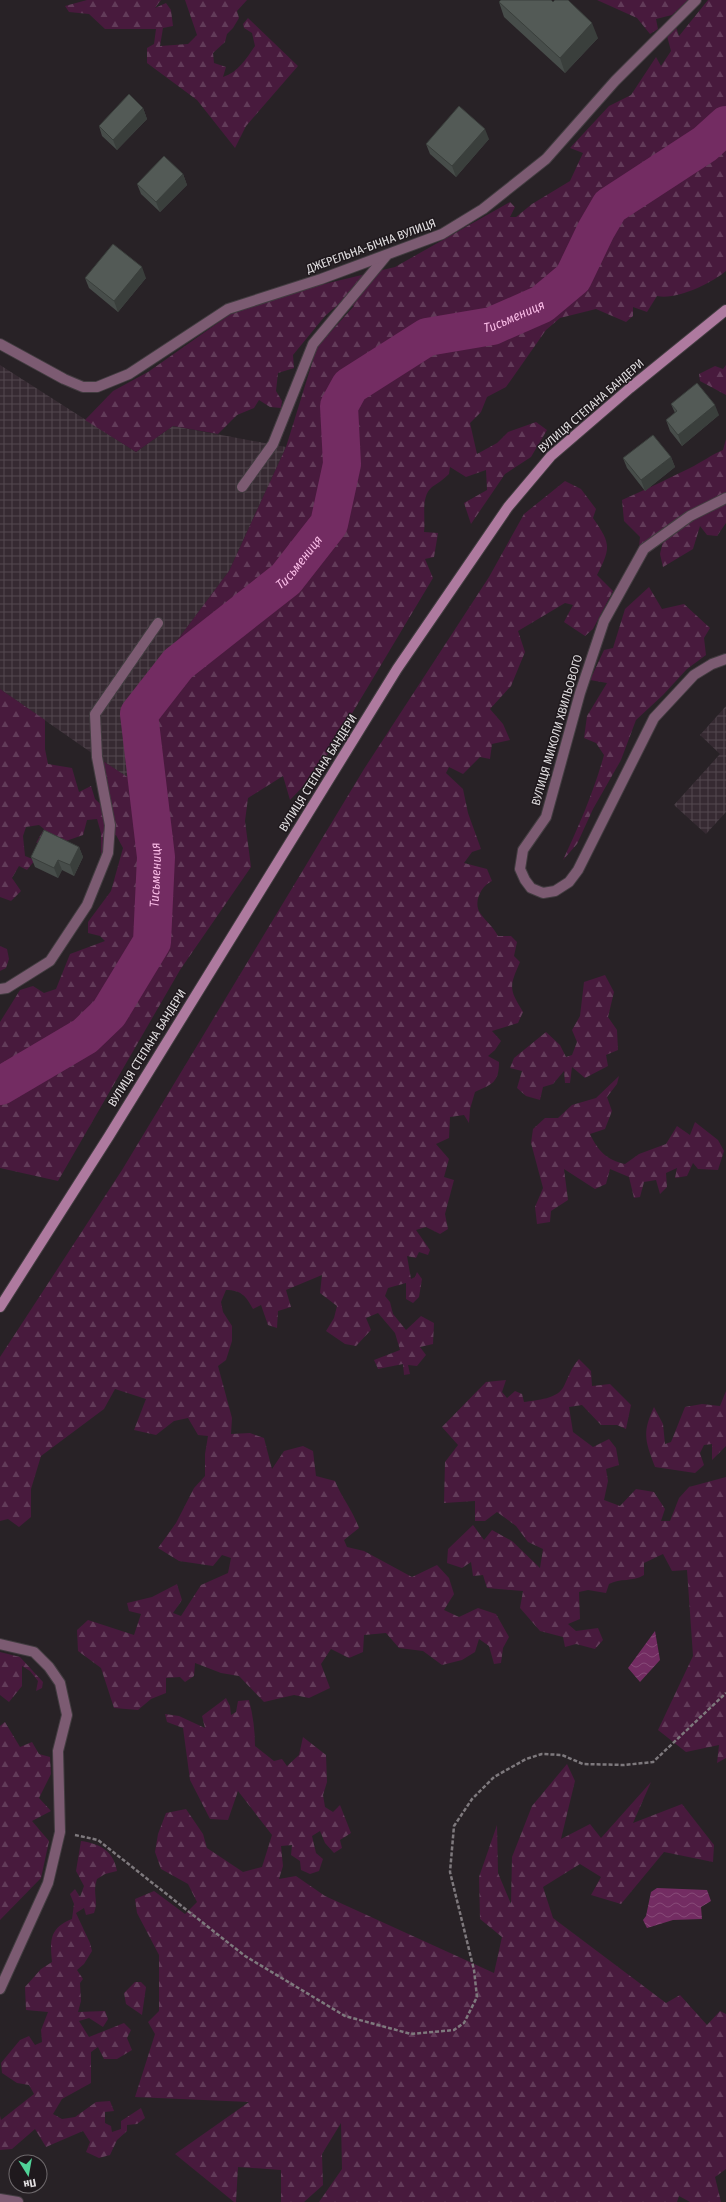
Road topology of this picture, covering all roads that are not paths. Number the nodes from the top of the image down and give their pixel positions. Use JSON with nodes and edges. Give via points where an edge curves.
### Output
{"nodes":[{"id":1,"x":696,"y":0,"type":"edge"},
{"id":2,"x":386,"y":256,"type":"junction"},
{"id":3,"x":726,"y":310,"type":"edge"},
{"id":4,"x":0,"y":344,"type":"edge"},
{"id":5,"x":242,"y":487,"type":"dead end"},
{"id":6,"x":726,"y":498,"type":"edge"},
{"id":7,"x":158,"y":623,"type":"dead end"},
{"id":8,"x":726,"y":659,"type":"edge"},
{"id":9,"x":0,"y":989,"type":"edge"},
{"id":10,"x":0,"y":1307,"type":"edge"},
{"id":11,"x":0,"y":1644,"type":"edge"},
{"id":12,"x":0,"y":1988,"type":"edge"},
{"id":13,"x":0,"y":2199,"type":"edge"},
{"id":14,"x":18,"y":2202,"type":"edge"}],
"edges":[{"from":1,"to":2,"type":"street","name":"ДЖЕРЕЛЬНА-БІЧНА ВУЛИЦЯ","via":[[615,81],[546,159],[483,209],[442,234]]},
{"from":2,"to":4,"type":"street","name":"ДЖЕРЕЛЬНА-БІЧНА ВУЛИЦЯ","via":[[228,309],[129,374],[97,387],[83,387],[64,379]]},
{"from":2,"to":5,"type":"street","via":[[313,344],[272,444]]},
{"from":3,"to":10,"type":"main road","name":"ВУЛИЦЯ СТЕПАНА БАНДЕРИ","via":[[551,456],[508,507],[397,669]]},
{"from":6,"to":8,"type":"street","name":"ВУЛИЦЯ МИКОЛИ ХВИЛЬОВОГО","via":[[690,516],[644,549],[604,621],[580,693],[546,817],[523,850],[520,869],[531,888],[543,893],[555,891],[569,882],[578,870],[654,718],[694,675]]},
{"from":7,"to":9,"type":"street","via":[[95,714],[97,757],[110,825],[108,853],[87,905],[50,961],[8,988]]},
{"from":11,"to":12,"type":"street","via":[[34,1652],[49,1667],[60,1683],[67,1715],[58,1751],[60,1832],[48,1884]]},
{"from":13,"to":14,"type":"street"}]}
